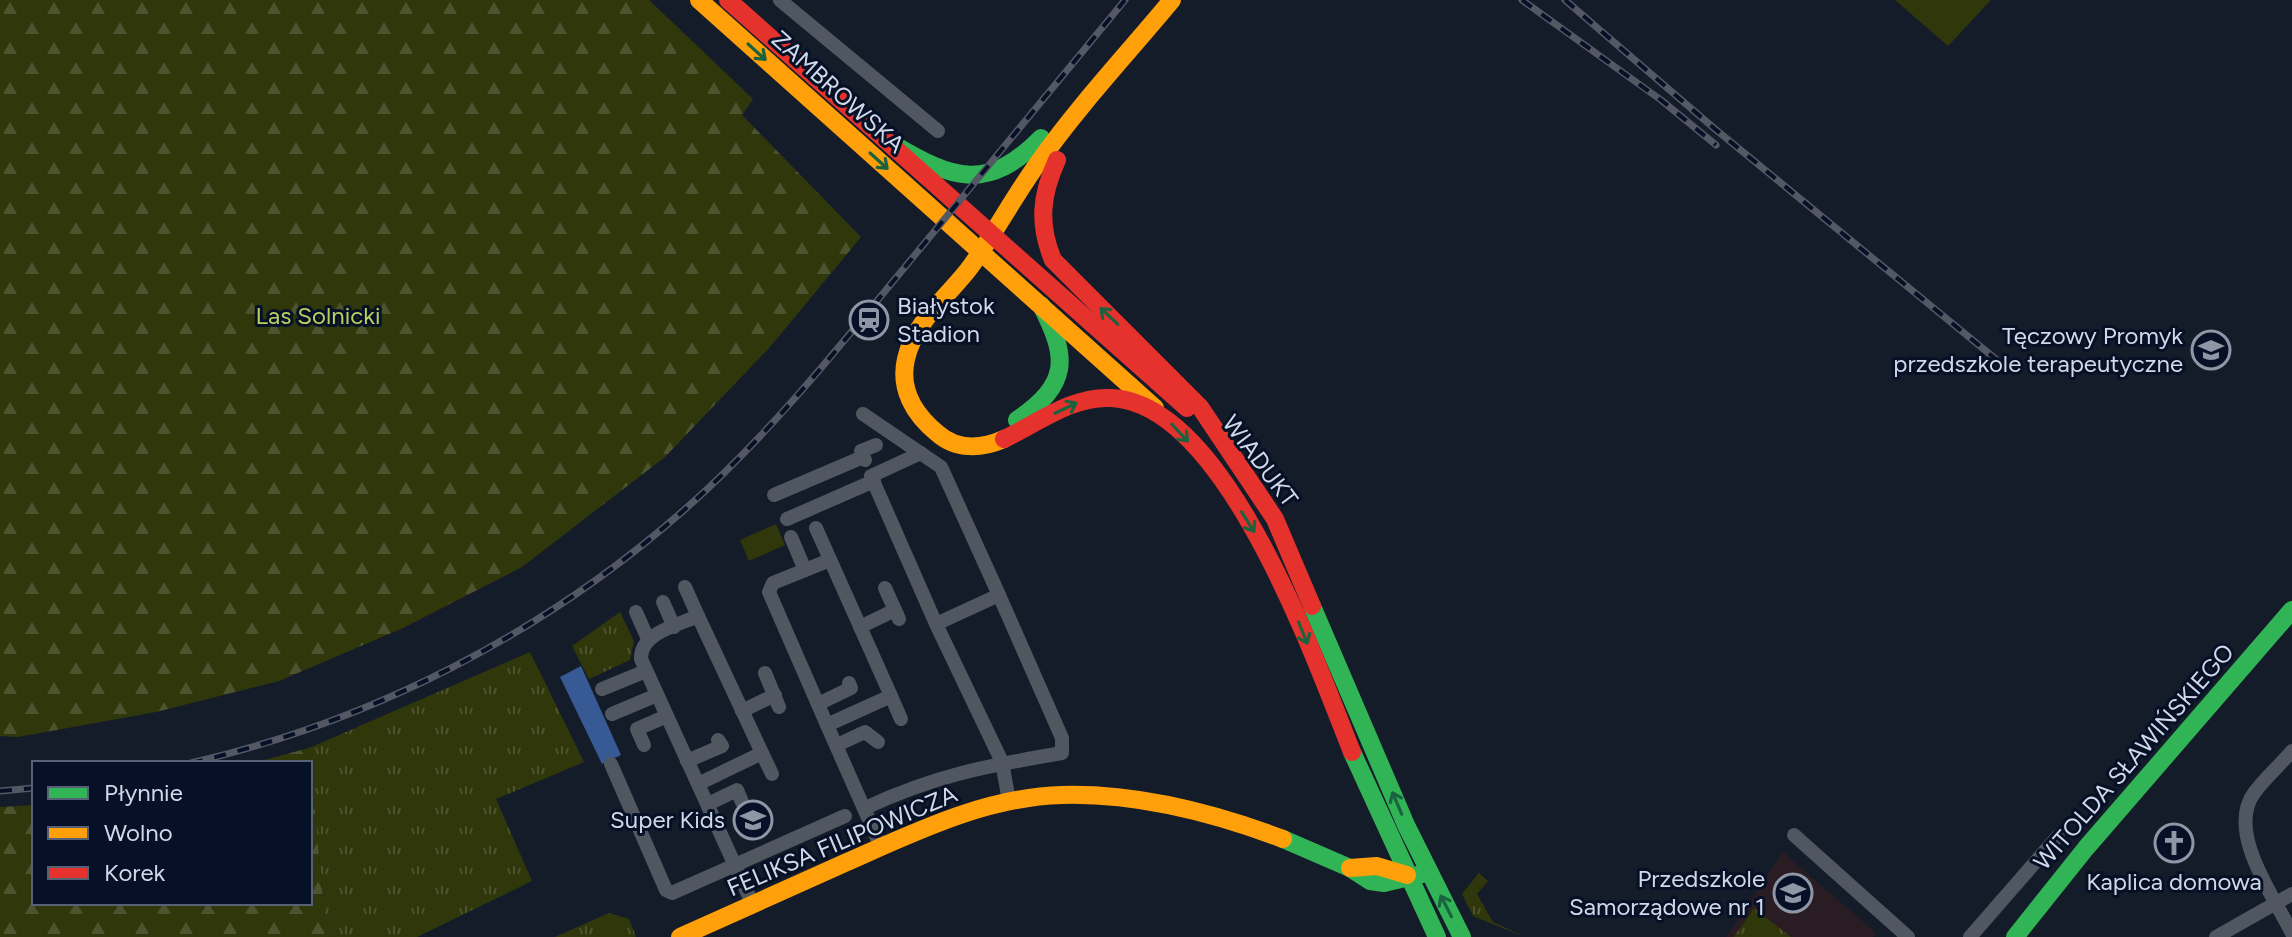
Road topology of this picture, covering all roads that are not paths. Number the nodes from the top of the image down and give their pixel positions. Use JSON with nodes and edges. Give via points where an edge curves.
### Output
{"nodes":[{"id":1,"x":699,"y":0,"type":"edge"},
{"id":2,"x":728,"y":0,"type":"edge"},
{"id":3,"x":1158,"y":0,"type":"edge"},
{"id":4,"x":1172,"y":0,"type":"edge"},
{"id":5,"x":1190,"y":0,"type":"edge"},
{"id":6,"x":789,"y":3,"type":"edge"},
{"id":7,"x":938,"y":131,"type":"dead end"},
{"id":8,"x":893,"y":144,"type":"junction"},
{"id":9,"x":1057,"y":160,"type":"junction"},
{"id":10,"x":922,"y":170,"type":"joint"},
{"id":11,"x":910,"y":188,"type":"joint"},
{"id":12,"x":1041,"y":305,"type":"junction"},
{"id":13,"x":1155,"y":408,"type":"junction"},
{"id":14,"x":863,"y":414,"type":"dead end"},
{"id":15,"x":1215,"y":437,"type":"junction"},
{"id":16,"x":876,"y":445,"type":"dead end"},
{"id":17,"x":921,"y":453,"type":"junction"},
{"id":18,"x":863,"y":457,"type":"junction"},
{"id":19,"x":873,"y":478,"type":"junction"},
{"id":20,"x":774,"y":495,"type":"dead end"},
{"id":21,"x":787,"y":519,"type":"dead end"},
{"id":22,"x":816,"y":528,"type":"dead end"},
{"id":23,"x":791,"y":537,"type":"dead end"},
{"id":24,"x":830,"y":560,"type":"junction"},
{"id":25,"x":805,"y":570,"type":"junction"},
{"id":26,"x":685,"y":587,"type":"dead end"},
{"id":27,"x":885,"y":588,"type":"dead end"},
{"id":28,"x":999,"y":595,"type":"junction"},
{"id":29,"x":663,"y":602,"type":"dead end"},
{"id":30,"x":2292,"y":610,"type":"edge"},
{"id":31,"x":636,"y":612,"type":"dead end"},
{"id":32,"x":698,"y":616,"type":"junction"},
{"id":33,"x":936,"y":624,"type":"junction"},
{"id":34,"x":674,"y":627,"type":"junction"},
{"id":35,"x":860,"y":627,"type":"junction"},
{"id":36,"x":648,"y":639,"type":"junction"},
{"id":37,"x":646,"y":671,"type":"junction"},
{"id":38,"x":765,"y":673,"type":"dead end"},
{"id":39,"x":849,"y":683,"type":"dead end"},
{"id":40,"x":602,"y":689,"type":"dead end"},
{"id":41,"x":657,"y":695,"type":"junction"},
{"id":42,"x":891,"y":696,"type":"junction"},
{"id":43,"x":818,"y":704,"type":"junction"},
{"id":44,"x":742,"y":711,"type":"junction"},
{"id":45,"x":612,"y":714,"type":"dead end"},
{"id":46,"x":667,"y":716,"type":"junction"},
{"id":47,"x":901,"y":719,"type":"dead end"},
{"id":48,"x":827,"y":725,"type":"junction"},
{"id":49,"x":718,"y":740,"type":"dead end"},
{"id":50,"x":878,"y":742,"type":"dead end"},
{"id":51,"x":644,"y":745,"type":"dead end"},
{"id":52,"x":837,"y":745,"type":"junction"},
{"id":53,"x":2292,"y":751,"type":"edge"},
{"id":54,"x":762,"y":753,"type":"junction"},
{"id":55,"x":1062,"y":753,"type":"junction"},
{"id":56,"x":1078,"y":753,"type":"dead end"},
{"id":57,"x":687,"y":761,"type":"junction"},
{"id":58,"x":1002,"y":762,"type":"junction"},
{"id":59,"x":611,"y":764,"type":"dead end"},
{"id":60,"x":772,"y":774,"type":"dead end"},
{"id":61,"x":698,"y":784,"type":"junction"},
{"id":62,"x":1009,"y":801,"type":"junction"},
{"id":63,"x":742,"y":802,"type":"dead end"},
{"id":64,"x":708,"y":804,"type":"junction"},
{"id":65,"x":865,"y":808,"type":"junction"},
{"id":66,"x":845,"y":816,"type":"dead end"},
{"id":67,"x":1794,"y":835,"type":"dead end"},
{"id":68,"x":2058,"y":836,"type":"dead end"},
{"id":69,"x":881,"y":847,"type":"junction"},
{"id":70,"x":735,"y":866,"type":"junction"},
{"id":71,"x":1430,"y":874,"type":"junction"},
{"id":72,"x":1407,"y":875,"type":"junction"},
{"id":73,"x":2292,"y":894,"type":"edge"},
{"id":74,"x":2276,"y":902,"type":"junction"},
{"id":75,"x":753,"y":905,"type":"junction"},
{"id":76,"x":2292,"y":933,"type":"edge"},
{"id":77,"x":680,"y":937,"type":"edge"},
{"id":78,"x":1437,"y":937,"type":"edge"},
{"id":79,"x":1462,"y":937,"type":"edge"},
{"id":80,"x":1908,"y":937,"type":"edge"},
{"id":81,"x":1970,"y":937,"type":"edge"},
{"id":82,"x":2015,"y":937,"type":"edge"},
{"id":83,"x":2216,"y":937,"type":"edge"}],
"edges":[{"from":1,"to":11,"type":"main road","name":"ZAMBROWSKA","one_way":true},
{"from":2,"to":8,"type":"main road","name":"ZAMBROWSKA"},
{"from":3,"to":8,"type":"main road","via":[[1034,147],[1011,167],[962,177],[937,170]]},
{"from":4,"to":13,"type":"main road","one_way":true,"via":[[1033,170],[1000,227],[917,332],[904,373],[917,414],[932,430],[962,445],[1005,442],[1087,399],[1124,399]]},
{"from":5,"to":9,"type":"main road"},
{"from":6,"to":7,"type":"street","name":"ZAMBROWSKA"},
{"from":8,"to":10,"type":"main road","name":"ZAMBROWSKA"},
{"from":9,"to":12,"type":"main road","via":[[998,250],[924,347],[917,374],[920,391],[940,419],[962,430],[990,431],[1048,398],[1060,377],[1061,349]]},
{"from":15,"to":9,"type":"main road","one_way":true,"via":[[1200,407],[1053,260],[1040,209]]},
{"from":10,"to":15,"type":"main road","name":"WIADUKT"},
{"from":11,"to":12,"type":"main road","name":"WIADUKT"},
{"from":12,"to":13,"type":"main road","name":"WIADUKT"},
{"from":13,"to":72,"type":"main road","name":"WIADUKT","one_way":true,"via":[[1219,478],[1264,549]]},
{"from":14,"to":17,"type":"street"},
{"from":71,"to":15,"type":"main road","name":"WIADUKT","one_way":true,"via":[[1281,530],[1246,473]]},
{"from":16,"to":18,"type":"street","via":[[861,451]]},
{"from":17,"to":19,"type":"street"},
{"from":17,"to":28,"type":"street","via":[[943,471]]},
{"from":18,"to":19,"type":"street"},
{"from":18,"to":20,"type":"street"},
{"from":19,"to":21,"type":"street"},
{"from":19,"to":33,"type":"street"},
{"from":22,"to":24,"type":"street"},
{"from":23,"to":25,"type":"street"},
{"from":24,"to":25,"type":"street"},
{"from":24,"to":35,"type":"street"},
{"from":25,"to":43,"type":"street","via":[[773,583],[769,592]]},
{"from":26,"to":32,"type":"street"},
{"from":27,"to":35,"type":"street","via":[[897,614]]},
{"from":28,"to":33,"type":"street"},
{"from":28,"to":55,"type":"street","via":[[1062,738]]},
{"from":29,"to":34,"type":"street"},
{"from":30,"to":82,"type":"main road","name":"WITOLDA SŁAWIŃSKIEGO"},
{"from":31,"to":36,"type":"street"},
{"from":32,"to":34,"type":"street"},
{"from":32,"to":44,"type":"street"},
{"from":33,"to":58,"type":"street"},
{"from":34,"to":36,"type":"street"},
{"from":35,"to":42,"type":"street"},
{"from":36,"to":37,"type":"street","via":[[641,651]]},
{"from":37,"to":40,"type":"street"},
{"from":37,"to":41,"type":"street"},
{"from":38,"to":44,"type":"street","via":[[777,701]]},
{"from":39,"to":43,"type":"street","via":[[851,688]]},
{"from":41,"to":45,"type":"street"},
{"from":41,"to":46,"type":"street"},
{"from":42,"to":47,"type":"street"},
{"from":42,"to":48,"type":"street"},
{"from":43,"to":48,"type":"street"},
{"from":44,"to":54,"type":"street"},
{"from":46,"to":51,"type":"street","via":[[637,729]]},
{"from":46,"to":57,"type":"street"},
{"from":48,"to":52,"type":"street"},
{"from":49,"to":57,"type":"street","via":[[722,746]]},
{"from":50,"to":52,"type":"street","via":[[865,732]]},
{"from":52,"to":65,"type":"street"},
{"from":53,"to":74,"type":"street","via":[[2252,795],[2244,821],[2250,850]]},
{"from":54,"to":60,"type":"street"},
{"from":54,"to":61,"type":"street"},
{"from":55,"to":56,"type":"street"},
{"from":55,"to":58,"type":"street"},
{"from":57,"to":61,"type":"street"},
{"from":58,"to":62,"type":"street"},
{"from":58,"to":65,"type":"street","via":[[913,786]]},
{"from":59,"to":70,"type":"street","via":[[666,890],[672,893]]},
{"from":61,"to":64,"type":"street"},
{"from":62,"to":69,"type":"main road","name":"FELIKSA FILIPOWICZA","via":[[935,823]]},
{"from":62,"to":72,"type":"main road","name":"FELIKSA FILIPOWICZA","via":[[1073,795],[1166,805],[1245,824],[1350,868],[1377,866]]},
{"from":63,"to":64,"type":"street","via":[[737,790]]},
{"from":64,"to":70,"type":"street"},
{"from":65,"to":69,"type":"street"},
{"from":66,"to":70,"type":"street"},
{"from":67,"to":80,"type":"street"},
{"from":68,"to":81,"type":"street"},
{"from":69,"to":75,"type":"main road","name":"FELIKSA FILIPOWICZA"},
{"from":70,"to":75,"type":"street"},
{"from":71,"to":72,"type":"main road","name":"FELIKSA FILIPOWICZA"},
{"from":79,"to":71,"type":"main road","name":"WIADUKT","one_way":true},
{"from":72,"to":78,"type":"main road","name":"WIADUKT"},
{"from":73,"to":74,"type":"street"},
{"from":74,"to":76,"type":"street"},
{"from":74,"to":83,"type":"street"},
{"from":75,"to":77,"type":"main road","name":"FELIKSA FILIPOWICZA"}]}
